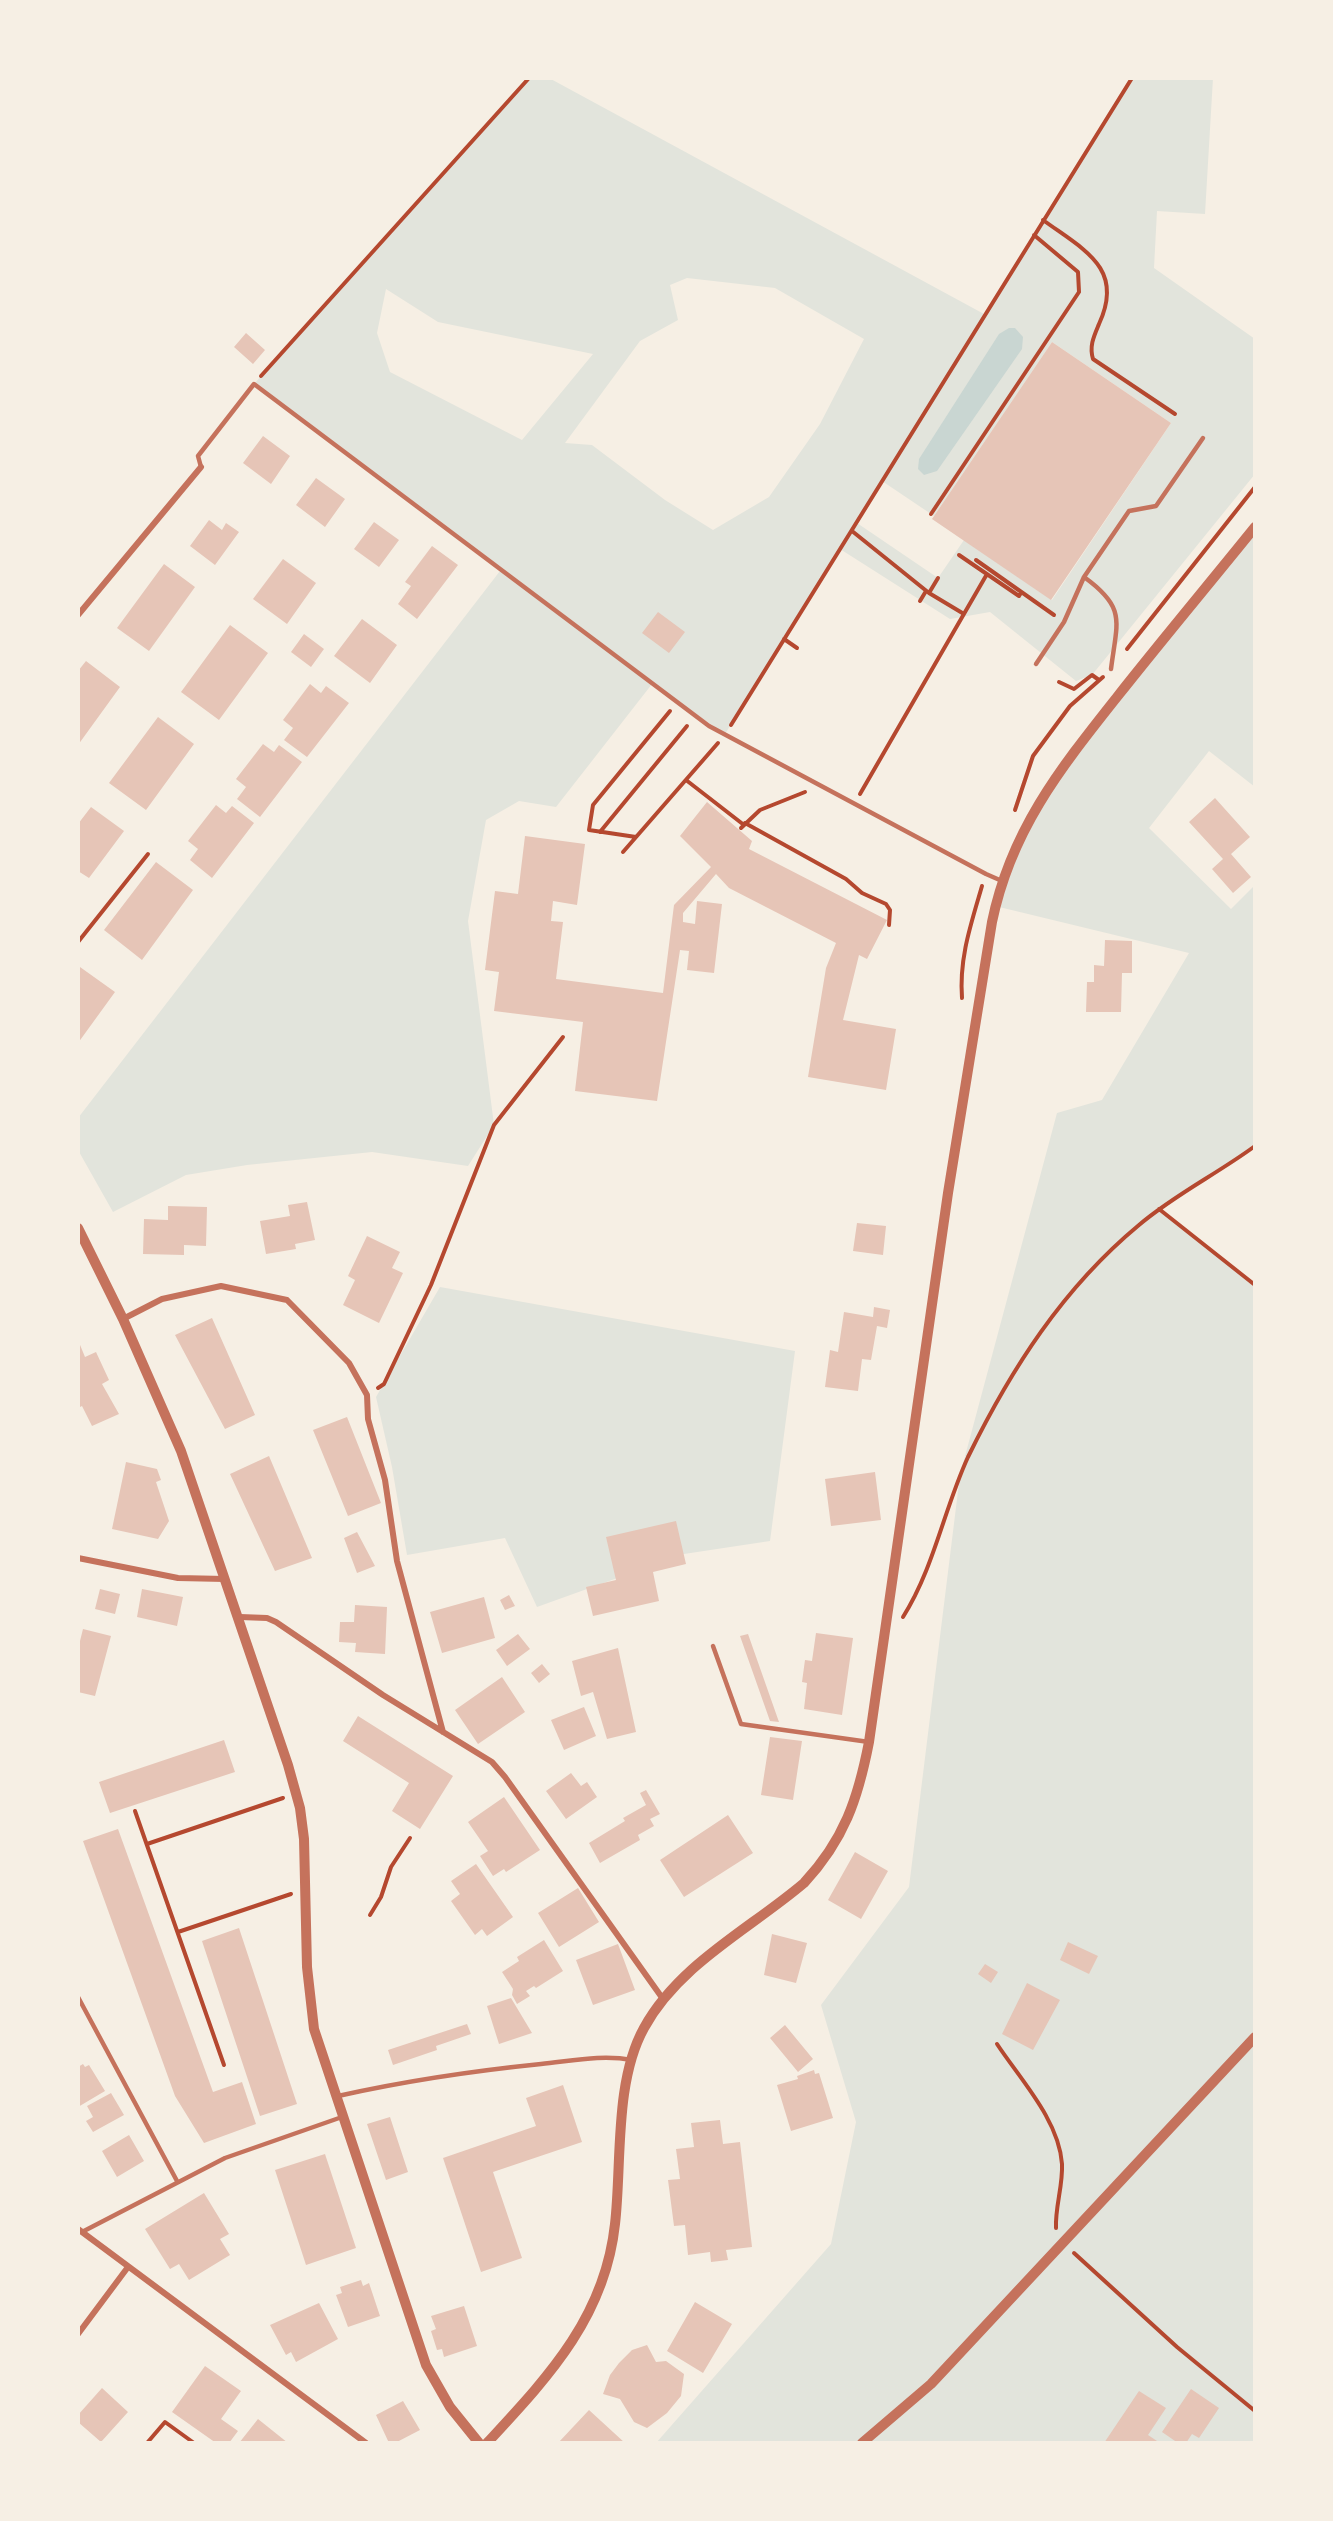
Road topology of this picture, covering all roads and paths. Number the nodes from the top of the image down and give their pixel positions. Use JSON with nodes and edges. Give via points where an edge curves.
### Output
{"nodes":[{"id":1,"x":530,"y":78,"type":"edge"},
{"id":2,"x":1132,"y":78,"type":"edge"},
{"id":3,"x":1043,"y":220,"type":"junction"},
{"id":4,"x":1034,"y":235,"type":"junction"},
{"id":5,"x":254,"y":384,"type":"junction"},
{"id":6,"x":1175,"y":414,"type":"dead end"},
{"id":7,"x":1203,"y":438,"type":"dead end"},
{"id":8,"x":201,"y":467,"type":"joint"},
{"id":9,"x":1255,"y":487,"type":"edge"},
{"id":10,"x":931,"y":514,"type":"dead end"},
{"id":11,"x":1255,"y":527,"type":"edge"},
{"id":12,"x":852,"y":531,"type":"junction"},
{"id":13,"x":959,"y":555,"type":"dead end"},
{"id":14,"x":976,"y":560,"type":"dead end"},
{"id":15,"x":987,"y":574,"type":"junction"},
{"id":16,"x":1084,"y":577,"type":"junction"},
{"id":17,"x":938,"y":578,"type":"dead end"},
{"id":18,"x":928,"y":592,"type":"junction"},
{"id":19,"x":1021,"y":593,"type":"junction"},
{"id":20,"x":920,"y":601,"type":"dead end"},
{"id":21,"x":964,"y":614,"type":"junction"},
{"id":22,"x":78,"y":615,"type":"edge"},
{"id":23,"x":1064,"y":622,"type":"junction"},
{"id":24,"x":784,"y":639,"type":"junction"},
{"id":25,"x":797,"y":648,"type":"dead end"},
{"id":26,"x":1036,"y":664,"type":"dead end"},
{"id":27,"x":1111,"y":669,"type":"junction"},
{"id":28,"x":1059,"y":682,"type":"dead end"},
{"id":29,"x":677,"y":702,"type":"junction"},
{"id":30,"x":695,"y":716,"type":"junction"},
{"id":31,"x":725,"y":734,"type":"junction"},
{"id":32,"x":686,"y":780,"type":"junction"},
{"id":33,"x":821,"y":784,"type":"junction"},
{"id":34,"x":855,"y":802,"type":"junction"},
{"id":35,"x":743,"y":825,"type":"junction"},
{"id":36,"x":600,"y":832,"type":"junction"},
{"id":37,"x":636,"y":837,"type":"junction"},
{"id":38,"x":623,"y":852,"type":"dead end"},
{"id":39,"x":148,"y":854,"type":"dead end"},
{"id":40,"x":1002,"y":881,"type":"junction"},
{"id":41,"x":889,"y":924,"type":"dead end"},
{"id":42,"x":78,"y":942,"type":"edge"},
{"id":43,"x":964,"y":950,"type":"dead end"},
{"id":44,"x":963,"y":1004,"type":"dead end"},
{"id":45,"x":563,"y":1037,"type":"dead end"},
{"id":46,"x":1255,"y":1146,"type":"edge"},
{"id":47,"x":1160,"y":1209,"type":"junction"},
{"id":48,"x":78,"y":1227,"type":"edge"},
{"id":49,"x":1255,"y":1286,"type":"edge"},
{"id":50,"x":123,"y":1319,"type":"junction"},
{"id":51,"x":367,"y":1395,"type":"junction"},
{"id":52,"x":78,"y":1558,"type":"edge"},
{"id":53,"x":227,"y":1579,"type":"junction"},
{"id":54,"x":240,"y":1617,"type":"junction"},
{"id":55,"x":899,"y":1623,"type":"dead end"},
{"id":56,"x":713,"y":1646,"type":"dead end"},
{"id":57,"x":443,"y":1732,"type":"junction"},
{"id":58,"x":869,"y":1742,"type":"junction"},
{"id":59,"x":297,"y":1794,"type":"junction"},
{"id":60,"x":135,"y":1811,"type":"dead end"},
{"id":61,"x":410,"y":1838,"type":"dead end"},
{"id":62,"x":147,"y":1844,"type":"junction"},
{"id":63,"x":307,"y":1888,"type":"junction"},
{"id":64,"x":370,"y":1915,"type":"dead end"},
{"id":65,"x":178,"y":1932,"type":"junction"},
{"id":66,"x":78,"y":1997,"type":"edge"},
{"id":67,"x":663,"y":2000,"type":"junction"},
{"id":68,"x":1255,"y":2037,"type":"edge"},
{"id":69,"x":997,"y":2044,"type":"dead end"},
{"id":70,"x":632,"y":2060,"type":"junction"},
{"id":71,"x":224,"y":2065,"type":"dead end"},
{"id":72,"x":335,"y":2096,"type":"junction"},
{"id":73,"x":342,"y":2117,"type":"junction"},
{"id":74,"x":177,"y":2181,"type":"junction"},
{"id":75,"x":80,"y":2230,"type":"edge"},
{"id":76,"x":1063,"y":2243,"type":"junction"},
{"id":77,"x":128,"y":2267,"type":"junction"},
{"id":78,"x":78,"y":2334,"type":"edge"},
{"id":79,"x":1255,"y":2411,"type":"edge"},
{"id":80,"x":147,"y":2443,"type":"edge"},
{"id":81,"x":194,"y":2443,"type":"edge"},
{"id":82,"x":366,"y":2443,"type":"edge"},
{"id":83,"x":479,"y":2443,"type":"edge"},
{"id":84,"x":487,"y":2443,"type":"edge"},
{"id":85,"x":862,"y":2443,"type":"edge"}],
"edges":[{"from":1,"to":5,"type":"path"},
{"from":2,"to":3,"type":"path"},
{"from":3,"to":4,"type":"path"},
{"from":3,"to":6,"type":"path","via":[[1088,255],[1108,283],[1107,307],[1091,344],[1093,359]]},
{"from":4,"to":10,"type":"path","via":[[1077,273],[1079,292]]},
{"from":4,"to":12,"type":"path"},
{"from":5,"to":8,"type":"lane","via":[[198,456]]},
{"from":5,"to":29,"type":"lane"},
{"from":7,"to":16,"type":"lane","via":[[1156,506],[1129,511]]},
{"from":8,"to":22,"type":"street"},
{"from":9,"to":27,"type":"path"},
{"from":11,"to":40,"type":"street","via":[[1059,770],[1017,844]]},
{"from":12,"to":18,"type":"path"},
{"from":12,"to":24,"type":"path"},
{"from":13,"to":15,"type":"path"},
{"from":14,"to":19,"type":"path"},
{"from":15,"to":19,"type":"path","via":[[1018,596]]},
{"from":15,"to":21,"type":"path"},
{"from":16,"to":23,"type":"lane"},
{"from":16,"to":27,"type":"lane","via":[[1114,605],[1117,621]]},
{"from":17,"to":18,"type":"path"},
{"from":18,"to":20,"type":"path"},
{"from":18,"to":21,"type":"path"},
{"from":19,"to":23,"type":"path"},
{"from":21,"to":34,"type":"path"},
{"from":23,"to":26,"type":"lane"},
{"from":24,"to":25,"type":"path"},
{"from":24,"to":31,"type":"path"},
{"from":27,"to":28,"type":"path","via":[[1099,680],[1092,675],[1074,689]]},
{"from":29,"to":30,"type":"lane"},
{"from":29,"to":36,"type":"path","via":[[593,805],[590,830]]},
{"from":30,"to":31,"type":"lane"},
{"from":30,"to":36,"type":"path"},
{"from":31,"to":32,"type":"path"},
{"from":31,"to":33,"type":"lane"},
{"from":32,"to":35,"type":"path"},
{"from":32,"to":37,"type":"path"},
{"from":33,"to":34,"type":"lane"},
{"from":33,"to":35,"type":"path","via":[[771,805]]},
{"from":34,"to":40,"type":"lane"},
{"from":35,"to":41,"type":"path","via":[[884,902],[890,910]]},
{"from":36,"to":37,"type":"path"},
{"from":37,"to":38,"type":"path"},
{"from":39,"to":42,"type":"path"},
{"from":40,"to":58,"type":"street","via":[[948,1193]]},
{"from":43,"to":44,"type":"path","via":[[960,976]]},
{"from":45,"to":51,"type":"path","via":[[494,1125],[431,1285],[384,1384]]},
{"from":46,"to":47,"type":"path"},
{"from":47,"to":49,"type":"path"},
{"from":47,"to":55,"type":"path","via":[[1080,1282],[1009,1378],[960,1475],[920,1587]]},
{"from":48,"to":50,"type":"street"},
{"from":50,"to":51,"type":"street","via":[[162,1299],[221,1286],[287,1300],[349,1363]]},
{"from":50,"to":53,"type":"street","via":[[181,1451]]},
{"from":51,"to":57,"type":"street","via":[[368,1419],[385,1480],[397,1561]]},
{"from":52,"to":53,"type":"street","via":[[178,1578]]},
{"from":53,"to":54,"type":"street"},
{"from":54,"to":57,"type":"street","via":[[276,1622]]},
{"from":54,"to":59,"type":"street"},
{"from":56,"to":58,"type":"lane","via":[[741,1724]]},
{"from":57,"to":67,"type":"street","via":[[492,1762],[505,1777]]},
{"from":58,"to":67,"type":"street","via":[[846,1825],[819,1866],[786,1898],[687,1974]]},
{"from":59,"to":62,"type":"path"},
{"from":59,"to":63,"type":"street"},
{"from":60,"to":62,"type":"path"},
{"from":61,"to":64,"type":"path","via":[[391,1867]]},
{"from":62,"to":65,"type":"path"},
{"from":63,"to":65,"type":"path"},
{"from":63,"to":72,"type":"street","via":[[310,2006],[319,2050]]},
{"from":65,"to":71,"type":"path"},
{"from":66,"to":74,"type":"lane"},
{"from":67,"to":70,"type":"street","via":[[642,2031]]},
{"from":68,"to":76,"type":"street"},
{"from":69,"to":76,"type":"path","via":[[1042,2111],[1058,2144],[1062,2170],[1056,2227]]},
{"from":70,"to":72,"type":"lane","via":[[596,2058],[484,2070]]},
{"from":70,"to":84,"type":"street","via":[[623,2112],[615,2228],[600,2283],[571,2346]]},
{"from":72,"to":73,"type":"street"},
{"from":73,"to":74,"type":"lane","via":[[243,2151]]},
{"from":73,"to":83,"type":"street","via":[[426,2365],[450,2407]]},
{"from":74,"to":75,"type":"lane"},
{"from":75,"to":77,"type":"street"},
{"from":76,"to":79,"type":"path"},
{"from":76,"to":85,"type":"street","via":[[931,2384]]},
{"from":77,"to":78,"type":"street"},
{"from":77,"to":82,"type":"street"},
{"from":80,"to":81,"type":"path","via":[[165,2422]]}]}
